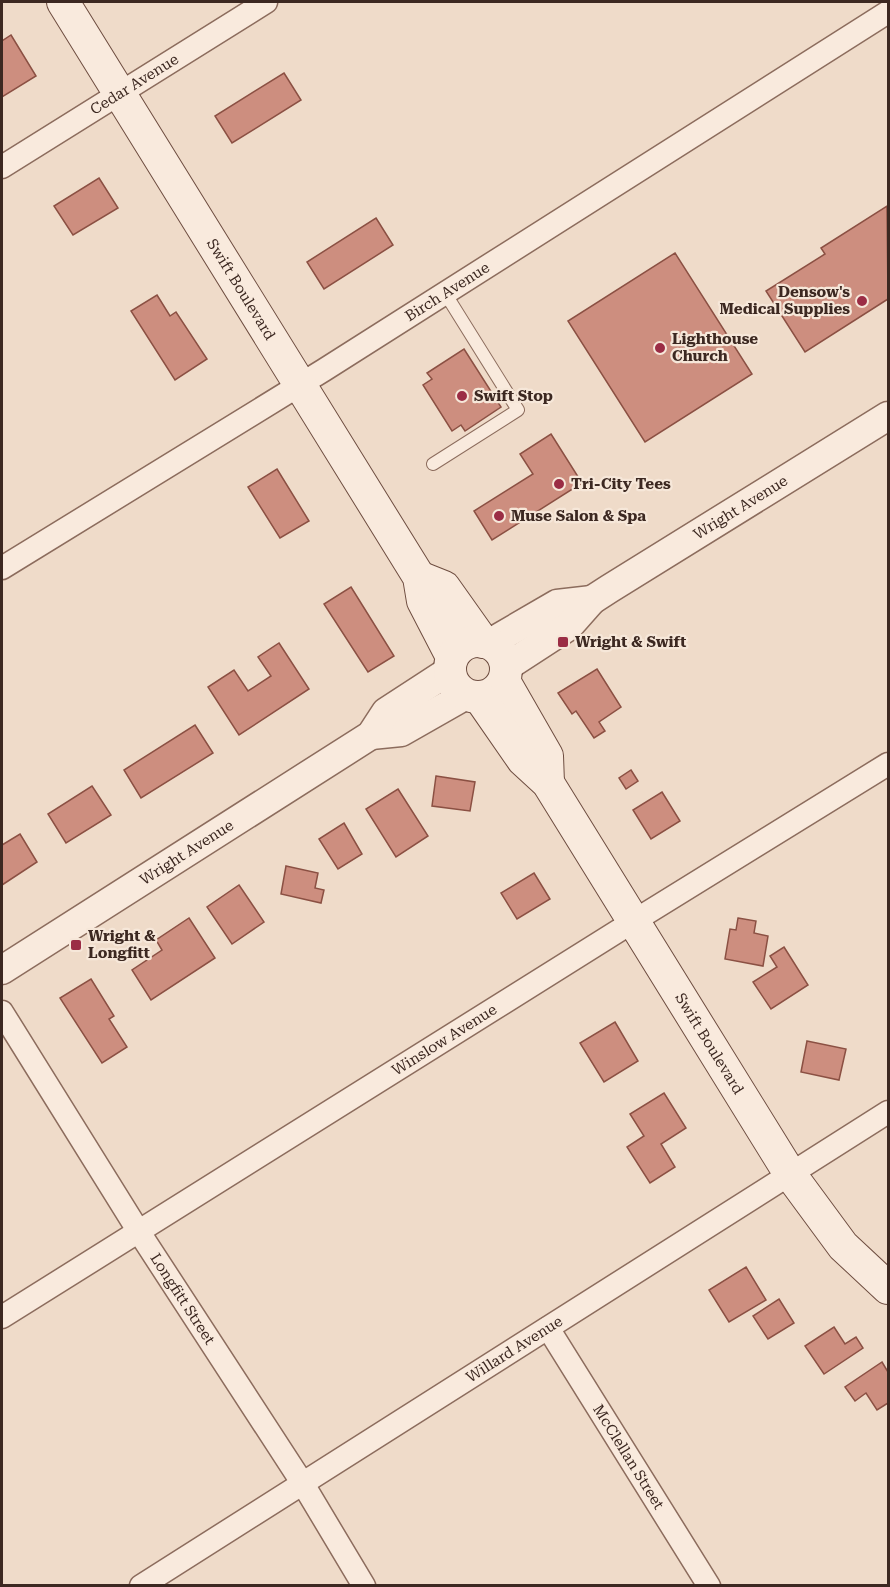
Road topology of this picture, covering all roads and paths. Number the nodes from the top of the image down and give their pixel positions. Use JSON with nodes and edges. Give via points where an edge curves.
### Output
{"nodes":[{"id":1,"x":63,"y":2,"type":"edge"},
{"id":2,"x":266,"y":2,"type":"edge"},
{"id":3,"x":888,"y":12,"type":"edge"},
{"id":4,"x":120,"y":92,"type":"junction"},
{"id":5,"x":2,"y":167,"type":"edge"},
{"id":6,"x":445,"y":293,"type":"junction"},
{"id":7,"x":299,"y":385,"type":"junction"},
{"id":8,"x":888,"y":416,"type":"edge"},
{"id":9,"x":433,"y":464,"type":"dead end"},
{"id":10,"x":2,"y":568,"type":"edge"},
{"id":11,"x":479,"y":669,"type":"junction"},
{"id":12,"x":888,"y":764,"type":"edge"},
{"id":13,"x":634,"y":921,"type":"junction"},
{"id":14,"x":2,"y":970,"type":"edge"},
{"id":15,"x":2,"y":1012,"type":"edge"},
{"id":16,"x":888,"y":1112,"type":"edge"},
{"id":17,"x":790,"y":1174,"type":"junction"},
{"id":18,"x":139,"y":1232,"type":"junction"},
{"id":19,"x":888,"y":1288,"type":"edge"},
{"id":20,"x":2,"y":1317,"type":"edge"},
{"id":21,"x":548,"y":1328,"type":"junction"},
{"id":22,"x":303,"y":1484,"type":"junction"},
{"id":23,"x":141,"y":1586,"type":"edge"},
{"id":24,"x":364,"y":1586,"type":"edge"},
{"id":25,"x":709,"y":1586,"type":"edge"}],
"edges":[{"from":1,"to":4,"type":"main road","name":"Swift Boulevard"},
{"from":2,"to":4,"type":"street","name":"Cedar Avenue"},
{"from":3,"to":6,"type":"street","name":"Birch Avenue"},
{"from":4,"to":5,"type":"street","name":"Cedar Avenue"},
{"from":4,"to":7,"type":"main road","name":"Swift Boulevard"},
{"from":6,"to":7,"type":"street","name":"Birch Avenue"},
{"from":6,"to":9,"type":"lane","via":[[518,410]]},
{"from":7,"to":10,"type":"street","name":"Birch Avenue"},
{"from":7,"to":11,"type":"main road","name":"Swift Boulevard","via":[[418,577],[423,601]]},
{"from":8,"to":11,"type":"street","name":"Wright Avenue","via":[[592,600],[557,604]]},
{"from":11,"to":13,"type":"main road","name":"Swift Boulevard","via":[[547,756],[548,783]]},
{"from":11,"to":14,"type":"street","name":"Wright Avenue","via":[[386,712],[371,735]]},
{"from":12,"to":13,"type":"street","name":"Winslow Avenue"},
{"from":13,"to":17,"type":"main road","name":"Swift Boulevard"},
{"from":13,"to":18,"type":"street","name":"Winslow Avenue"},
{"from":15,"to":18,"type":"street","name":"Longfitt Street"},
{"from":16,"to":17,"type":"street","name":"Willard Avenue"},
{"from":17,"to":19,"type":"main road","name":"Swift Boulevard","via":[[843,1246]]},
{"from":17,"to":21,"type":"street","name":"Willard Avenue"},
{"from":18,"to":20,"type":"street","name":"Winslow Avenue"},
{"from":18,"to":22,"type":"street","name":"Longfitt Street"},
{"from":21,"to":22,"type":"street","name":"Willard Avenue"},
{"from":21,"to":25,"type":"street","name":"McClellan Street"},
{"from":22,"to":23,"type":"street","name":"Willard Avenue"},
{"from":22,"to":24,"type":"street","name":"Longfitt Street"}]}
